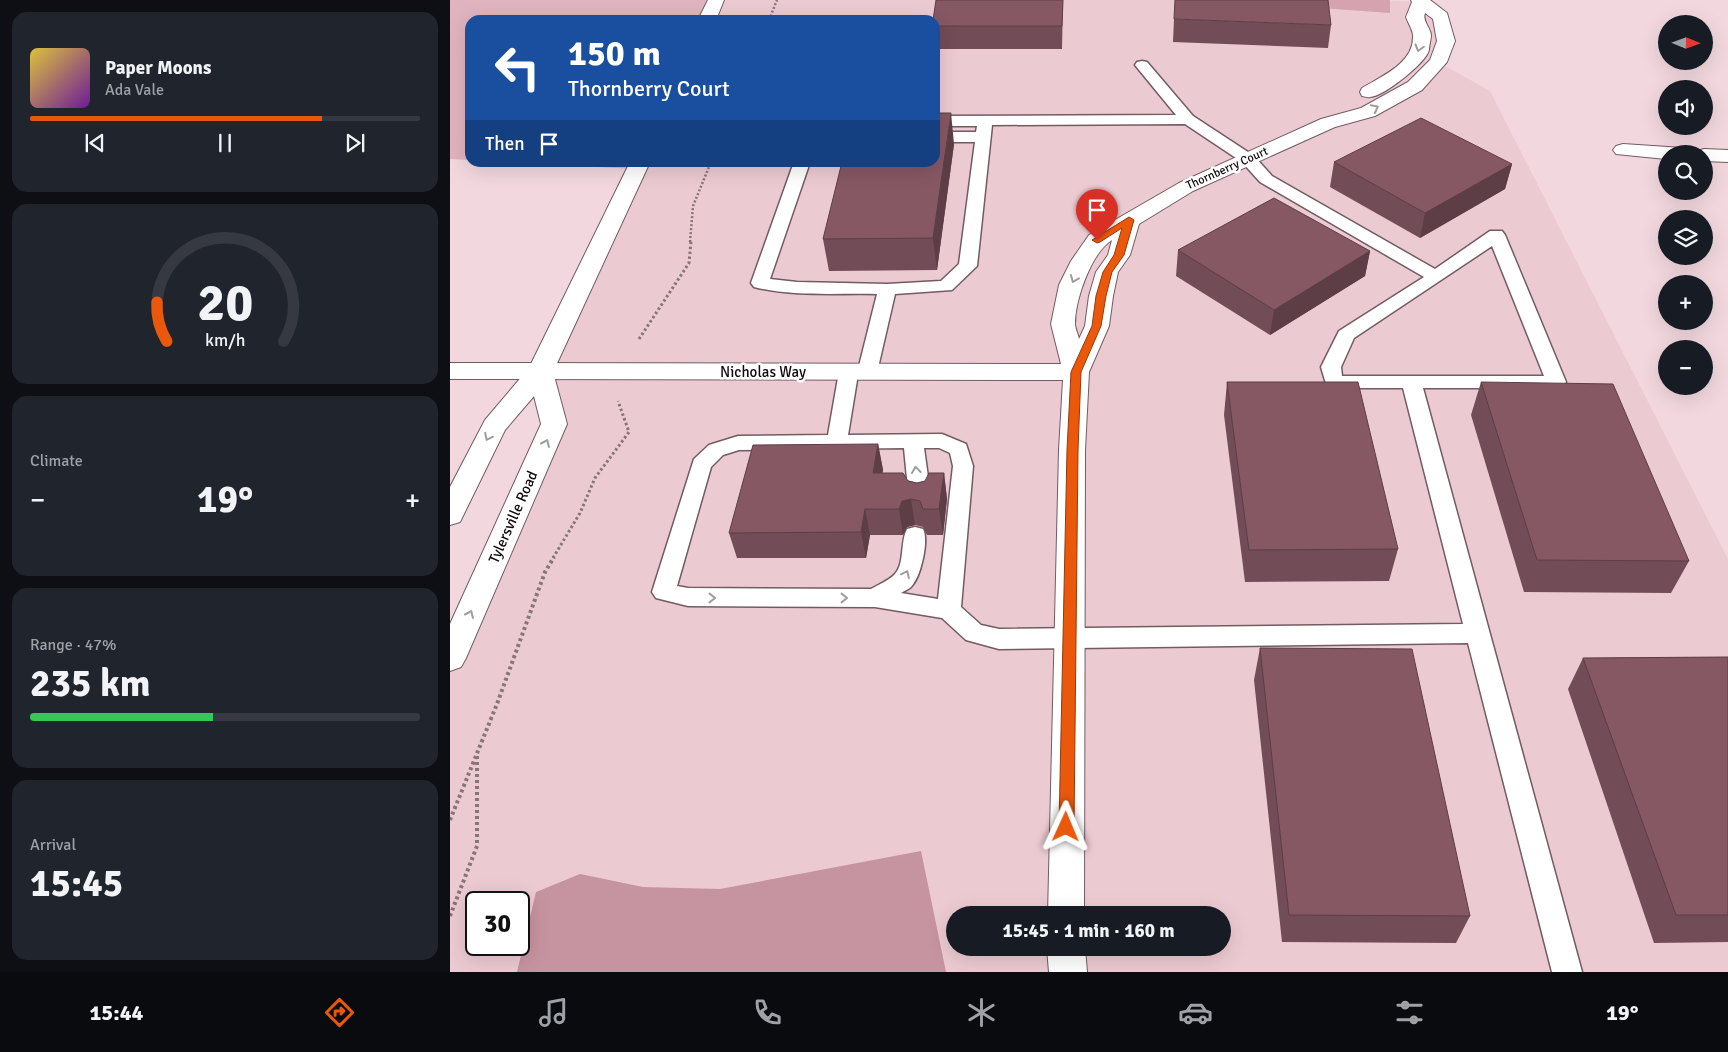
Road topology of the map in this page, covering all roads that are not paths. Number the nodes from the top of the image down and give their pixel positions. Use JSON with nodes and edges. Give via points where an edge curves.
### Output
{"nodes":[{"id":1,"x":716,"y":0,"type":"edge"},
{"id":2,"x":1419,"y":1,"type":"edge"},
{"id":3,"x":709,"y":15,"type":"edge"},
{"id":4,"x":1142,"y":65,"type":"dead end"},
{"id":5,"x":1188,"y":119,"type":"junction"},
{"id":6,"x":940,"y":122,"type":"edge"},
{"id":7,"x":1328,"y":123,"type":"junction"},
{"id":8,"x":984,"y":129,"type":"junction"},
{"id":9,"x":940,"y":136,"type":"edge"},
{"id":10,"x":1623,"y":150,"type":"dead end"},
{"id":11,"x":1658,"y":152,"type":"edge"},
{"id":12,"x":1713,"y":155,"type":"edge"},
{"id":13,"x":1728,"y":156,"type":"edge"},
{"id":14,"x":1248,"y":159,"type":"junction"},
{"id":15,"x":638,"y":167,"type":"edge"},
{"id":16,"x":800,"y":167,"type":"edge"},
{"id":17,"x":1129,"y":220,"type":"junction"},
{"id":18,"x":1436,"y":277,"type":"junction"},
{"id":19,"x":887,"y":289,"type":"junction"},
{"id":20,"x":450,"y":371,"type":"edge"},
{"id":21,"x":540,"y":372,"type":"junction"},
{"id":22,"x":858,"y":372,"type":"junction"},
{"id":23,"x":1076,"y":372,"type":"junction"},
{"id":24,"x":1411,"y":382,"type":"junction"},
{"id":25,"x":837,"y":442,"type":"junction"},
{"id":26,"x":913,"y":442,"type":"junction"},
{"id":27,"x":920,"y":499,"type":"edge"},
{"id":28,"x":450,"y":515,"type":"edge"},
{"id":29,"x":915,"y":535,"type":"dead end"},
{"id":30,"x":875,"y":598,"type":"junction"},
{"id":31,"x":949,"y":610,"type":"junction"},
{"id":32,"x":1478,"y":633,"type":"junction"},
{"id":33,"x":1069,"y":637,"type":"junction"},
{"id":34,"x":450,"y":658,"type":"edge"},
{"id":35,"x":1066,"y":906,"type":"edge"},
{"id":36,"x":1067,"y":956,"type":"edge"},
{"id":37,"x":1068,"y":972,"type":"edge"},
{"id":38,"x":1566,"y":972,"type":"edge"}],
"edges":[{"from":1,"to":3,"type":"street"},
{"from":2,"to":7,"type":"street","name":"Thornberry Court","one_way":true,"via":[[1415,16],[1422,35],[1419,53],[1404,70],[1343,105]]},
{"from":7,"to":2,"type":"street","name":"Thornberry Court","one_way":true,"via":[[1368,112],[1415,86],[1438,62],[1446,41],[1441,17]]},
{"from":4,"to":5,"type":"lane"},
{"from":5,"to":8,"type":"lane"},
{"from":5,"to":14,"type":"lane"},
{"from":6,"to":8,"type":"lane"},
{"from":7,"to":14,"type":"street","name":"Thornberry Court"},
{"from":8,"to":9,"type":"lane"},
{"from":8,"to":19,"type":"lane","via":[[968,266],[946,286]]},
{"from":10,"to":11,"type":"street"},
{"from":12,"to":13,"type":"street"},
{"from":14,"to":17,"type":"street","name":"Thornberry Court","via":[[1186,187]]},
{"from":14,"to":18,"type":"lane","via":[[1266,180]]},
{"from":15,"to":21,"type":"street"},
{"from":16,"to":19,"type":"lane","via":[[760,283]]},
{"from":17,"to":23,"type":"street","name":"Thornberry Court","via":[[1119,255],[1107,272],[1096,326]]},
{"from":17,"to":23,"type":"street","name":"Thornberry Court","one_way":true,"via":[[1097,240],[1071,285],[1063,324]]},
{"from":18,"to":24,"type":"lane","via":[[1346,335],[1331,367],[1334,382]]},
{"from":18,"to":24,"type":"lane","via":[[1496,235],[1556,382]]},
{"from":19,"to":22,"type":"lane"},
{"from":20,"to":21,"type":"street","name":"Nicholas Way"},
{"from":21,"to":22,"type":"street","name":"Nicholas Way"},
{"from":21,"to":28,"type":"street","one_way":true,"via":[[494,426]]},
{"from":34,"to":21,"type":"street","name":"Tylersville Road","one_way":true,"via":[[554,424]]},
{"from":22,"to":23,"type":"street","name":"Nicholas Way"},
{"from":22,"to":25,"type":"lane"},
{"from":23,"to":33,"type":"street","name":"Thornberry Court"},
{"from":24,"to":32,"type":"lane"},
{"from":25,"to":26,"type":"lane"},
{"from":25,"to":30,"type":"lane","one_way":true,"via":[[738,443],[716,450],[701,464],[664,592],[688,598]]},
{"from":27,"to":26,"type":"lane","one_way":true},
{"from":26,"to":31,"type":"lane","via":[[942,441],[958,449],[963,466]]},
{"from":30,"to":29,"type":"lane","one_way":true,"via":[[904,580],[911,562]]},
{"from":30,"to":31,"type":"lane"},
{"from":31,"to":33,"type":"lane","via":[[974,633],[999,639]]},
{"from":32,"to":33,"type":"lane"},
{"from":32,"to":38,"type":"lane"},
{"from":33,"to":35,"type":"street","name":"Thornberry Court"},
{"from":36,"to":37,"type":"street"}]}
